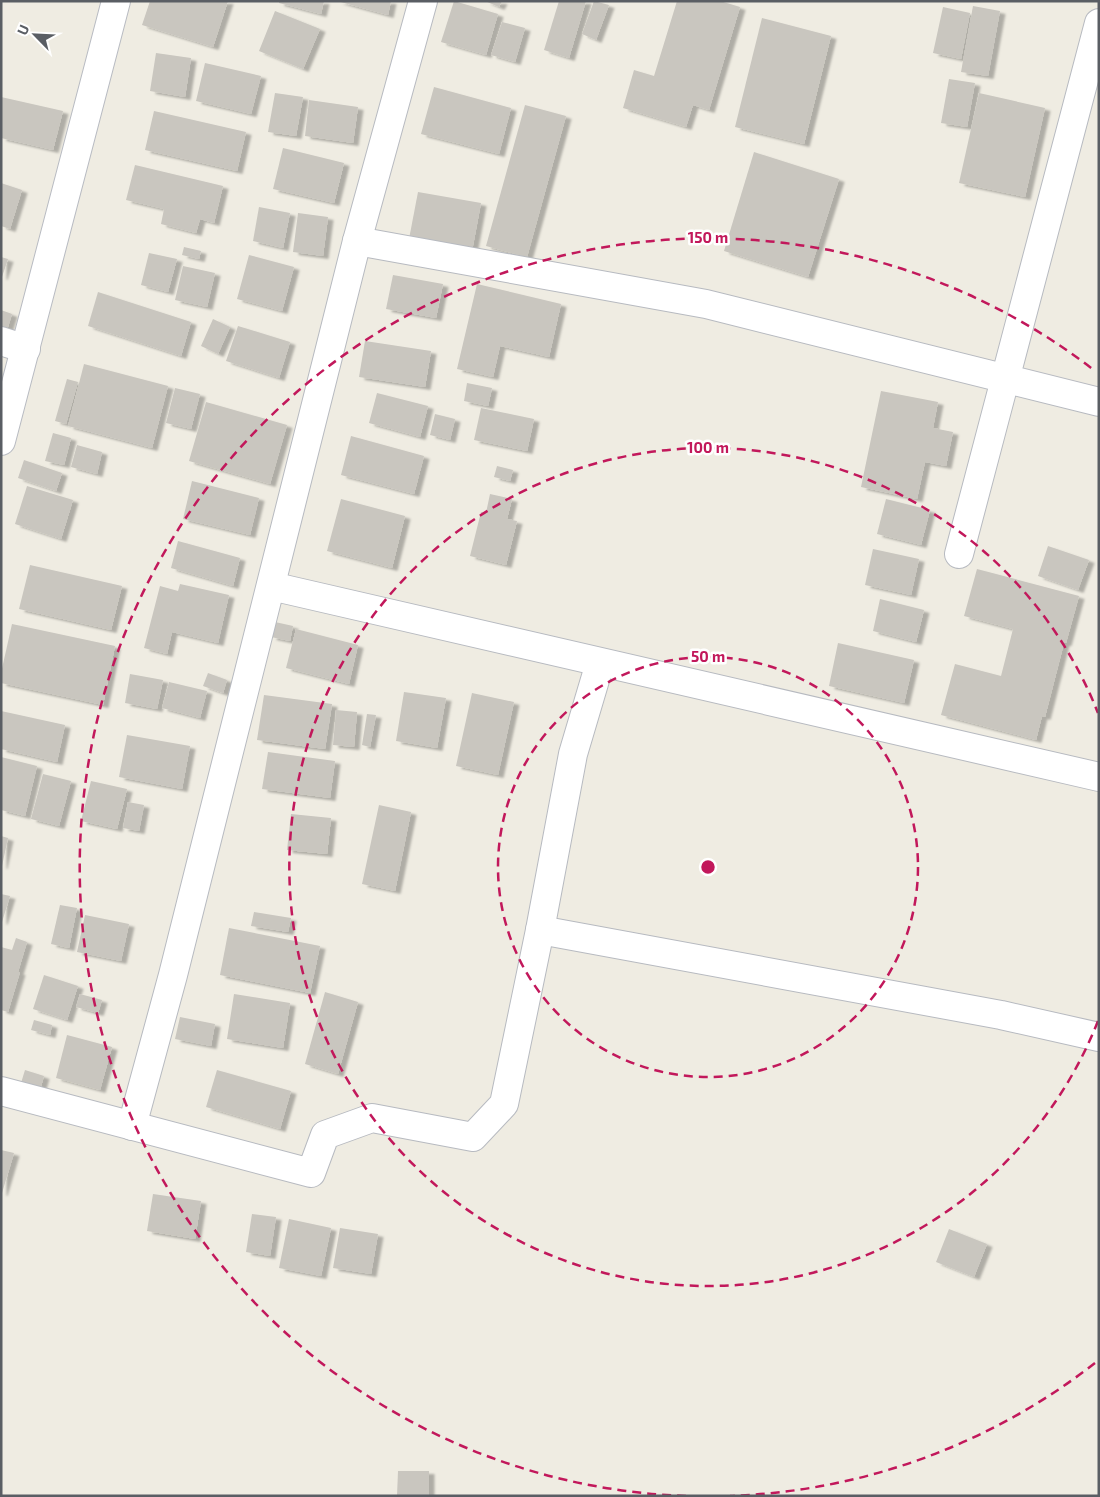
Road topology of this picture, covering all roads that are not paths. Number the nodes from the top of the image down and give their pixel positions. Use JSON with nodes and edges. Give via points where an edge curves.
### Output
{"nodes":[{"id":1,"x":116,"y":1,"type":"edge"},
{"id":2,"x":423,"y":1,"type":"edge"},
{"id":3,"x":1099,"y":23,"type":"edge"},
{"id":4,"x":357,"y":242,"type":"junction"},
{"id":5,"x":14,"y":345,"type":"edge"},
{"id":6,"x":1005,"y":380,"type":"junction"},
{"id":7,"x":1099,"y":402,"type":"edge"},
{"id":8,"x":1,"y":441,"type":"edge"},
{"id":9,"x":960,"y":554,"type":"dead end"},
{"id":10,"x":271,"y":586,"type":"junction"},
{"id":11,"x":600,"y":662,"type":"junction"},
{"id":12,"x":1099,"y":777,"type":"edge"},
{"id":13,"x":540,"y":930,"type":"junction"},
{"id":14,"x":1099,"y":1037,"type":"edge"},
{"id":15,"x":1,"y":1091,"type":"edge"},
{"id":16,"x":132,"y":1126,"type":"junction"}],
"edges":[{"from":1,"to":5,"type":"street"},
{"from":2,"to":4,"type":"street"},
{"from":3,"to":6,"type":"street"},
{"from":4,"to":6,"type":"street","via":[[706,304]]},
{"from":4,"to":10,"type":"street"},
{"from":5,"to":8,"type":"street"},
{"from":6,"to":7,"type":"street"},
{"from":6,"to":9,"type":"street"},
{"from":10,"to":11,"type":"street"},
{"from":10,"to":16,"type":"street"},
{"from":11,"to":12,"type":"street"},
{"from":11,"to":13,"type":"street","via":[[573,754]]},
{"from":13,"to":14,"type":"street","via":[[1001,1015]]},
{"from":13,"to":16,"type":"street","via":[[504,1104],[473,1137],[372,1118],[325,1135],[311,1173]]},
{"from":15,"to":16,"type":"street"}]}
